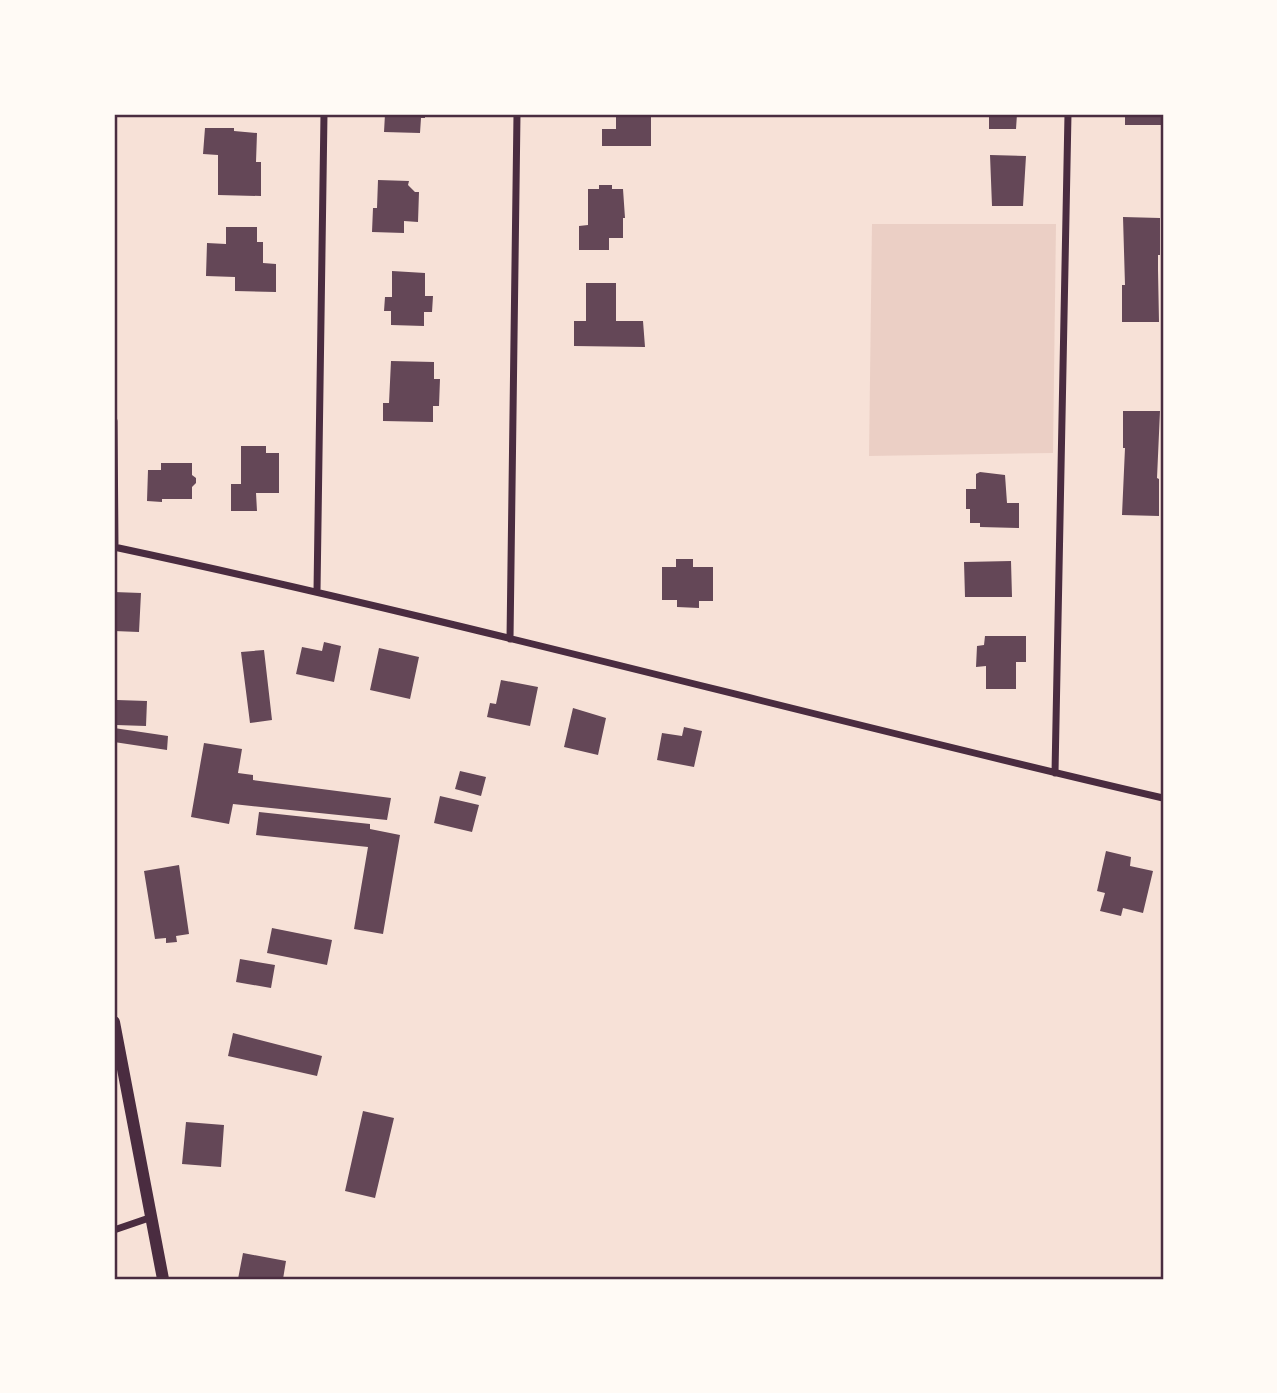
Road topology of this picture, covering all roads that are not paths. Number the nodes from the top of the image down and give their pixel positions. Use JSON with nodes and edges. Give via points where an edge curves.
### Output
{"nodes":[{"id":1,"x":324,"y":114,"type":"edge"},
{"id":2,"x":517,"y":114,"type":"edge"},
{"id":3,"x":1068,"y":114,"type":"edge"},
{"id":4,"x":114,"y":421,"type":"edge"},
{"id":5,"x":115,"y":548,"type":"edge"},
{"id":6,"x":317,"y":592,"type":"junction"},
{"id":7,"x":510,"y":639,"type":"junction"},
{"id":8,"x":1055,"y":773,"type":"junction"},
{"id":9,"x":1163,"y":797,"type":"edge"},
{"id":10,"x":114,"y":1022,"type":"edge"},
{"id":11,"x":152,"y":1217,"type":"junction"},
{"id":12,"x":114,"y":1230,"type":"edge"},
{"id":13,"x":163,"y":1279,"type":"edge"}],
"edges":[{"from":1,"to":6,"type":"street"},
{"from":2,"to":7,"type":"street"},
{"from":3,"to":8,"type":"street"},
{"from":4,"to":5,"type":"street"},
{"from":5,"to":6,"type":"street"},
{"from":6,"to":7,"type":"street"},
{"from":7,"to":8,"type":"street"},
{"from":8,"to":9,"type":"street"},
{"from":10,"to":11,"type":"street"},
{"from":11,"to":12,"type":"street"},
{"from":11,"to":13,"type":"street"}]}
